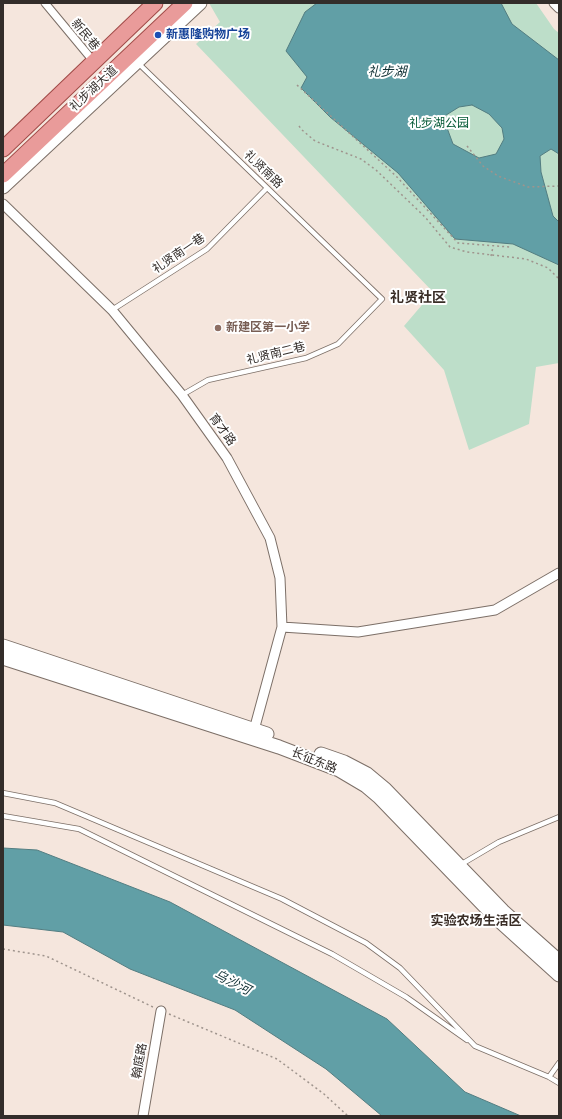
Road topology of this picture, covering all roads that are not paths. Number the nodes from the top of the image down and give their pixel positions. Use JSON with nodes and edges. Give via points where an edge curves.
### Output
{"nodes":[{"id":1,"x":45,"y":3,"type":"edge"},
{"id":2,"x":155,"y":3,"type":"edge"},
{"id":3,"x":185,"y":3,"type":"edge"},
{"id":4,"x":200,"y":3,"type":"edge"},
{"id":5,"x":554,"y":3,"type":"edge"},
{"id":6,"x":559,"y":8,"type":"edge"},
{"id":7,"x":133,"y":59,"type":"junction"},
{"id":8,"x":94,"y":62,"type":"junction"},
{"id":9,"x":3,"y":150,"type":"edge"},
{"id":10,"x":3,"y":175,"type":"edge"},
{"id":11,"x":3,"y":187,"type":"edge"},
{"id":12,"x":267,"y":188,"type":"junction"},
{"id":13,"x":3,"y":204,"type":"edge"},
{"id":14,"x":382,"y":299,"type":"joint"},
{"id":15,"x":112,"y":310,"type":"junction"},
{"id":16,"x":182,"y":395,"type":"junction"},
{"id":17,"x":559,"y":573,"type":"edge"},
{"id":18,"x":282,"y":627,"type":"junction"},
{"id":19,"x":3,"y":646,"type":"edge"},
{"id":20,"x":3,"y":658,"type":"edge"},
{"id":21,"x":254,"y":730,"type":"junction"},
{"id":22,"x":3,"y":793,"type":"edge"},
{"id":23,"x":3,"y":816,"type":"edge"},
{"id":24,"x":559,"y":817,"type":"edge"},
{"id":25,"x":459,"y":866,"type":"junction"},
{"id":26,"x":559,"y":961,"type":"edge"},
{"id":27,"x":559,"y":975,"type":"edge"},
{"id":28,"x":161,"y":1011,"type":"road end"},
{"id":29,"x":475,"y":1046,"type":"junction"},
{"id":30,"x":559,"y":1063,"type":"edge"},
{"id":31,"x":549,"y":1077,"type":"junction"},
{"id":32,"x":559,"y":1083,"type":"edge"},
{"id":33,"x":143,"y":1116,"type":"edge"}],
"edges":[{"from":1,"to":8,"type":"street","name":"新民巷"},
{"from":2,"to":8,"type":"main road","name":"礼步湖大道"},
{"from":3,"to":7,"type":"main road","name":"礼步湖大道"},
{"from":4,"to":7,"type":"main road"},
{"from":5,"to":6,"type":"street"},
{"from":7,"to":10,"type":"main road","name":"礼步湖大道"},
{"from":7,"to":11,"type":"main road"},
{"from":7,"to":12,"type":"lane","name":"礼贤南路"},
{"from":8,"to":9,"type":"main road","name":"礼步湖大道"},
{"from":12,"to":14,"type":"lane","name":"礼贤南路"},
{"from":12,"to":15,"type":"lane","name":"礼贤南一巷","via":[[207,249]]},
{"from":13,"to":15,"type":"street","name":"育才路"},
{"from":14,"to":16,"type":"lane","name":"礼贤南二巷","via":[[338,344],[306,358],[208,380]]},
{"from":15,"to":16,"type":"street","name":"育才路"},
{"from":16,"to":18,"type":"street","name":"育才路","via":[[227,458],[270,538],[280,578]]},
{"from":17,"to":18,"type":"street","via":[[495,610],[358,632]]},
{"from":18,"to":21,"type":"street","name":"育才路"},
{"from":19,"to":21,"type":"main road","name":"长征东路"},
{"from":20,"to":27,"type":"main road","name":"长征东路","via":[[279,747],[339,770],[379,797],[495,917]]},
{"from":21,"to":25,"type":"main road","name":"长征东路","via":[[344,762],[366,774],[385,789]]},
{"from":22,"to":29,"type":"lane","via":[[55,802],[282,900],[366,943],[400,968]]},
{"from":23,"to":29,"type":"lane","via":[[79,829],[332,954],[406,997]]},
{"from":24,"to":25,"type":"lane","via":[[499,842]]},
{"from":25,"to":26,"type":"main road","name":"长征东路","via":[[503,911]]},
{"from":28,"to":33,"type":"street","name":"翰庭路"},
{"from":29,"to":31,"type":"lane"},
{"from":30,"to":31,"type":"lane"},
{"from":31,"to":32,"type":"lane"}]}
